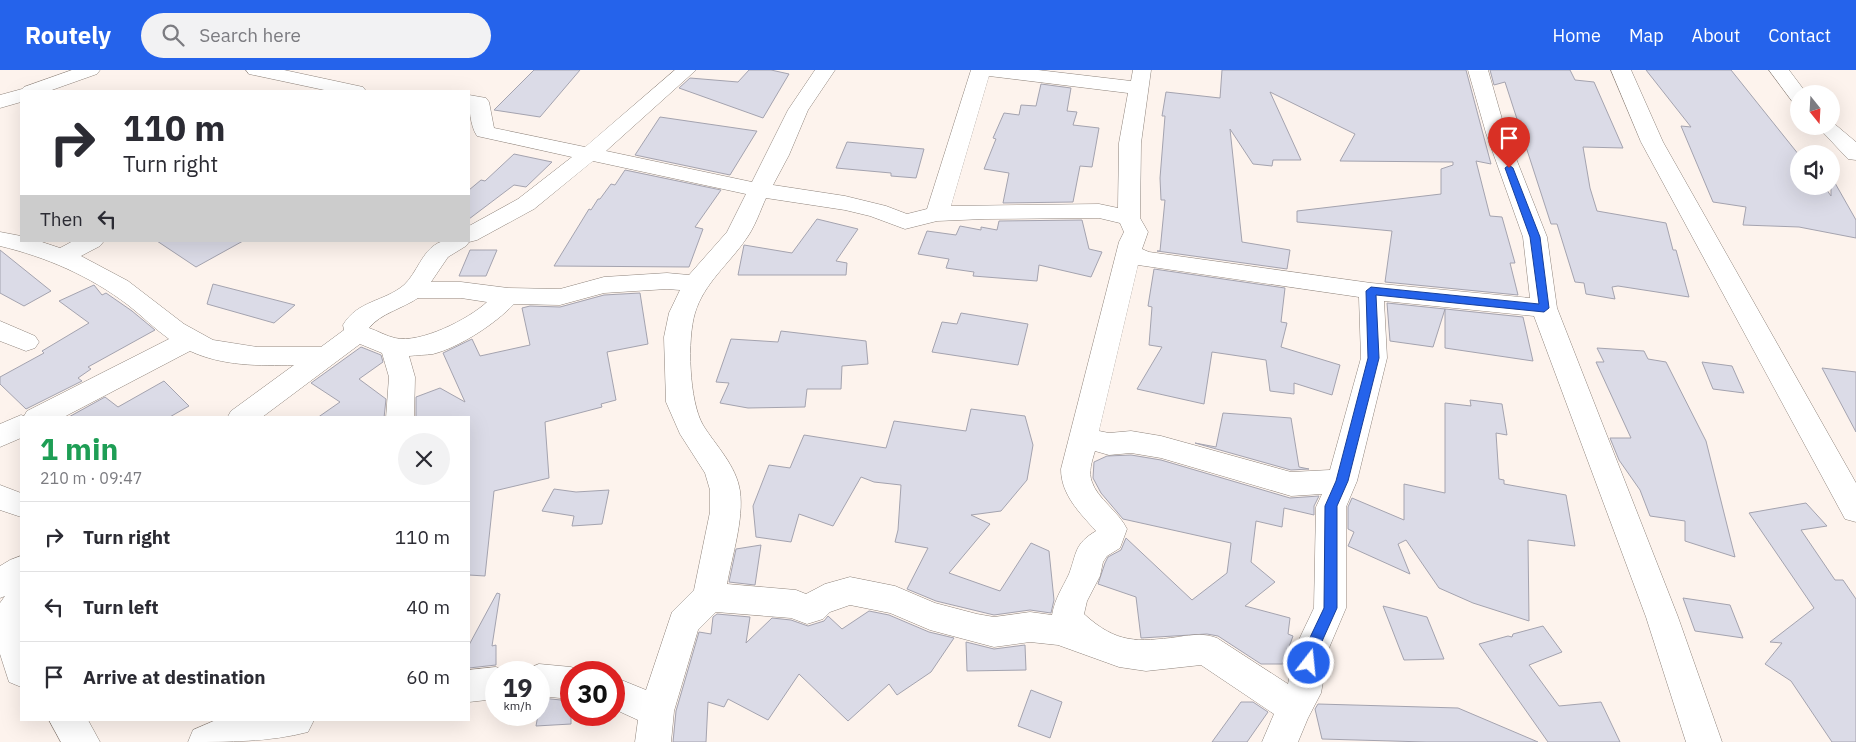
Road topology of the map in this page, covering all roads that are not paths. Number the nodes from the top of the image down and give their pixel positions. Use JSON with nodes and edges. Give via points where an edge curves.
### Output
{"nodes":[{"id":1,"x":90,"y":70,"type":"edge"},
{"id":2,"x":256,"y":70,"type":"edge"},
{"id":3,"x":686,"y":70,"type":"edge"},
{"id":4,"x":825,"y":70,"type":"edge"},
{"id":5,"x":982,"y":70,"type":"edge"},
{"id":6,"x":990,"y":70,"type":"edge"},
{"id":7,"x":1478,"y":70,"type":"edge"},
{"id":8,"x":1621,"y":70,"type":"edge"},
{"id":9,"x":1778,"y":70,"type":"edge"},
{"id":10,"x":1141,"y":79,"type":"edge"},
{"id":11,"x":1790,"y":85,"type":"edge"},
{"id":12,"x":34,"y":90,"type":"edge"},
{"id":13,"x":343,"y":90,"type":"edge"},
{"id":14,"x":20,"y":95,"type":"edge"},
{"id":15,"x":470,"y":101,"type":"edge"},
{"id":16,"x":0,"y":102,"type":"edge"},
{"id":17,"x":1836,"y":135,"type":"edge"},
{"id":18,"x":588,"y":154,"type":"junction"},
{"id":19,"x":1856,"y":154,"type":"edge"},
{"id":20,"x":759,"y":190,"type":"junction"},
{"id":21,"x":937,"y":214,"type":"junction"},
{"id":22,"x":1129,"y":218,"type":"junction"},
{"id":23,"x":470,"y":234,"type":"edge"},
{"id":24,"x":0,"y":239,"type":"edge"},
{"id":25,"x":90,"y":242,"type":"edge"},
{"id":26,"x":456,"y":242,"type":"edge"},
{"id":27,"x":1129,"y":253,"type":"junction"},
{"id":28,"x":60,"y":257,"type":"junction"},
{"id":29,"x":695,"y":284,"type":"junction"},
{"id":30,"x":413,"y":290,"type":"junction"},
{"id":31,"x":1371,"y":291,"type":"junction"},
{"id":32,"x":508,"y":296,"type":"junction"},
{"id":33,"x":1544,"y":308,"type":"junction"},
{"id":34,"x":0,"y":330,"type":"edge"},
{"id":35,"x":358,"y":333,"type":"junction"},
{"id":36,"x":190,"y":340,"type":"junction"},
{"id":37,"x":26,"y":342,"type":"dead end"},
{"id":38,"x":394,"y":348,"type":"junction"},
{"id":39,"x":328,"y":356,"type":"junction"},
{"id":40,"x":41,"y":416,"type":"edge"},
{"id":41,"x":244,"y":416,"type":"edge"},
{"id":42,"x":400,"y":416,"type":"edge"},
{"id":43,"x":20,"y":426,"type":"edge"},
{"id":44,"x":0,"y":436,"type":"edge"},
{"id":45,"x":1083,"y":437,"type":"junction"},
{"id":46,"x":1342,"y":481,"type":"junction"},
{"id":47,"x":0,"y":497,"type":"edge"},
{"id":48,"x":20,"y":505,"type":"edge"},
{"id":49,"x":1856,"y":510,"type":"edge"},
{"id":50,"x":20,"y":570,"type":"edge"},
{"id":51,"x":0,"y":584,"type":"edge"},
{"id":52,"x":709,"y":596,"type":"junction"},
{"id":53,"x":20,"y":600,"type":"edge"},
{"id":54,"x":1088,"y":639,"type":"junction"},
{"id":55,"x":20,"y":667,"type":"edge"},
{"id":56,"x":485,"y":684,"type":"edge"},
{"id":57,"x":470,"y":686,"type":"edge"},
{"id":58,"x":625,"y":703,"type":"edge"},
{"id":59,"x":1294,"y":708,"type":"junction"},
{"id":60,"x":68,"y":721,"type":"edge"},
{"id":61,"x":291,"y":721,"type":"edge"},
{"id":62,"x":655,"y":727,"type":"edge"},
{"id":63,"x":82,"y":742,"type":"edge"},
{"id":64,"x":206,"y":742,"type":"edge"},
{"id":65,"x":1280,"y":742,"type":"edge"},
{"id":66,"x":1704,"y":742,"type":"edge"}],
"edges":[{"from":1,"to":12,"type":"street"},
{"from":2,"to":13,"type":"street"},
{"from":3,"to":18,"type":"street"},
{"from":4,"to":20,"type":"street","via":[[798,110]]},
{"from":5,"to":21,"type":"street"},
{"from":6,"to":10,"type":"street"},
{"from":7,"to":33,"type":"street","via":[[1496,133],[1535,237]]},
{"from":8,"to":49,"type":"street","via":[[1652,142]]},
{"from":9,"to":11,"type":"street"},
{"from":10,"to":22,"type":"street","via":[[1130,143]]},
{"from":14,"to":16,"type":"street"},
{"from":15,"to":18,"type":"street","via":[[479,102],[484,132]]},
{"from":17,"to":19,"type":"street"},
{"from":18,"to":20,"type":"street"},
{"from":18,"to":23,"type":"street","via":[[526,204]]},
{"from":20,"to":21,"type":"street","via":[[845,203],[905,222]]},
{"from":20,"to":29,"type":"street","via":[[737,235]]},
{"from":21,"to":22,"type":"street","via":[[1099,211]]},
{"from":22,"to":27,"type":"street","via":[[1136,232],[1130,242]]},
{"from":24,"to":28,"type":"street","via":[[27,244]]},
{"from":25,"to":28,"type":"street"},
{"from":26,"to":30,"type":"street","via":[[440,252]]},
{"from":27,"to":31,"type":"street","via":[[1145,259]]},
{"from":27,"to":45,"type":"street"},
{"from":28,"to":36,"type":"street","via":[[111,280]]},
{"from":29,"to":32,"type":"street","via":[[667,281],[613,284],[560,297]]},
{"from":29,"to":52,"type":"street","via":[[682,313],[677,337],[680,402],[690,428],[719,470],[725,490],[725,512]]},
{"from":30,"to":32,"type":"street","via":[[462,290]]},
{"from":30,"to":35,"type":"street","via":[[371,311],[356,325]]},
{"from":31,"to":33,"type":"street"},
{"from":31,"to":46,"type":"street","via":[[1374,358]]},
{"from":32,"to":38,"type":"street","via":[[468,328],[431,345]]},
{"from":33,"to":66,"type":"street","via":[[1662,617]]},
{"from":34,"to":37,"type":"street"},
{"from":35,"to":38,"type":"street"},
{"from":35,"to":39,"type":"street"},
{"from":36,"to":39,"type":"street","via":[[228,354]]},
{"from":36,"to":40,"type":"street"},
{"from":38,"to":42,"type":"street","via":[[402,377]]},
{"from":39,"to":41,"type":"street"},
{"from":43,"to":44,"type":"street"},
{"from":45,"to":46,"type":"street","via":[[1109,444],[1130,442],[1161,447],[1291,484]]},
{"from":45,"to":54,"type":"street","via":[[1076,469],[1077,484],[1112,529],[1109,539],[1096,547],[1088,559],[1068,612],[1067,618]]},
{"from":46,"to":59,"type":"street","via":[[1331,506],[1330,608],[1312,648],[1304,693]]},
{"from":47,"to":48,"type":"street"},
{"from":50,"to":51,"type":"street"},
{"from":52,"to":54,"type":"street","via":[[796,604],[806,610],[836,594],[850,591],[895,600],[930,616],[977,629],[994,632],[1030,627],[1058,630]]},
{"from":52,"to":62,"type":"street","via":[[684,622]]},
{"from":53,"to":55,"type":"street","via":[[4,624],[13,639]]},
{"from":54,"to":59,"type":"street","via":[[1118,652],[1146,656],[1205,649]]},
{"from":56,"to":57,"type":"street"},
{"from":58,"to":62,"type":"street"},
{"from":59,"to":65,"type":"street"},
{"from":60,"to":63,"type":"street"},
{"from":61,"to":64,"type":"street"}]}
